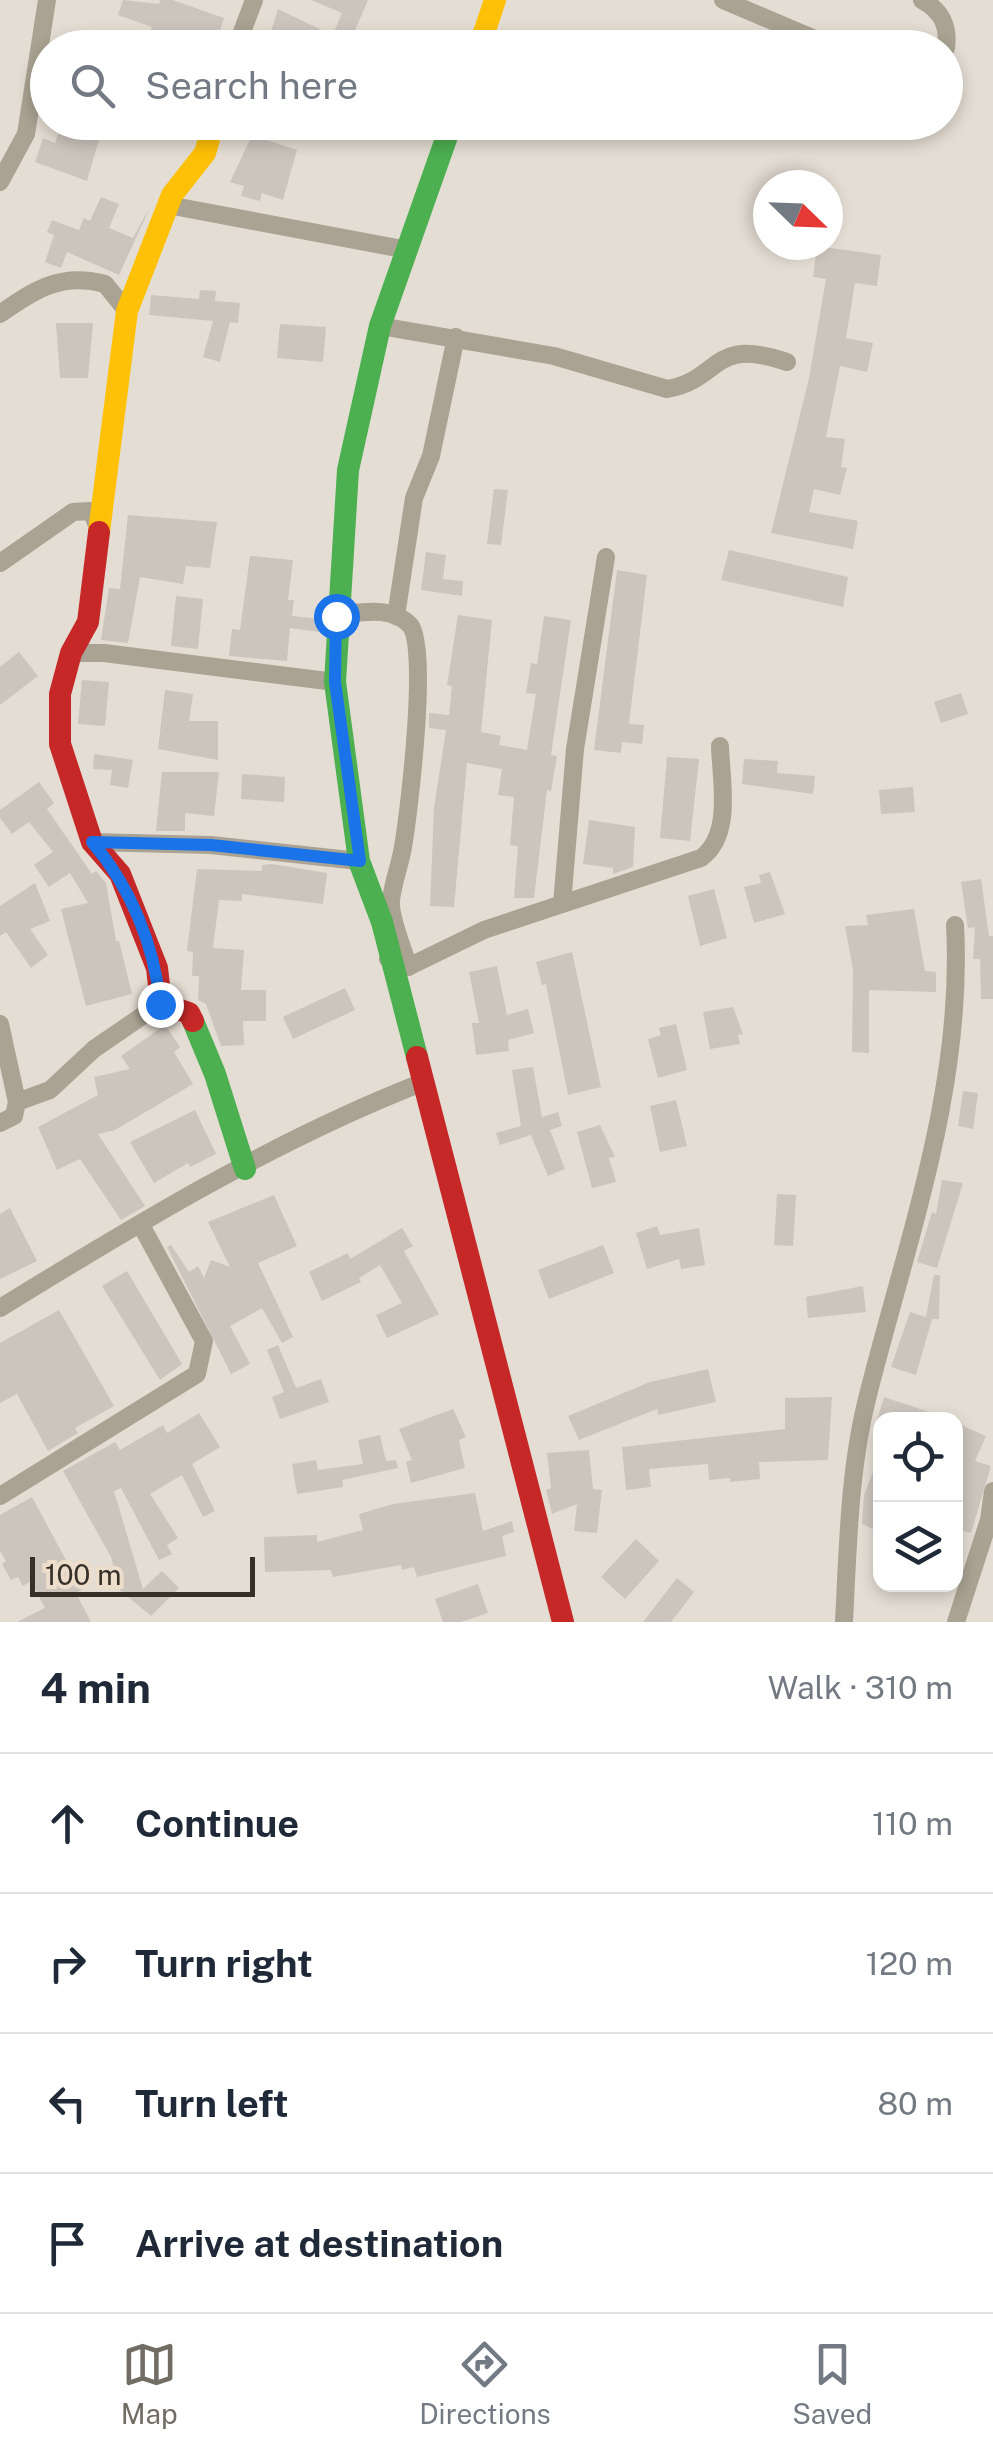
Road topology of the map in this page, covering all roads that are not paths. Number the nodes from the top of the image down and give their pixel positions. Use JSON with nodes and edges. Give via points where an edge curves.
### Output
{"nodes":[{"id":1,"x":47,"y":0,"type":"edge"},
{"id":2,"x":254,"y":0,"type":"edge"},
{"id":3,"x":496,"y":0,"type":"edge"},
{"id":4,"x":723,"y":0,"type":"edge"},
{"id":5,"x":922,"y":0,"type":"edge"},
{"id":6,"x":42,"y":30,"type":"edge"},
{"id":7,"x":243,"y":30,"type":"edge"},
{"id":8,"x":485,"y":30,"type":"edge"},
{"id":9,"x":794,"y":30,"type":"edge"},
{"id":10,"x":948,"y":30,"type":"edge"},
{"id":11,"x":30,"y":108,"type":"edge"},
{"id":12,"x":209,"y":140,"type":"edge"},
{"id":13,"x":446,"y":140,"type":"edge"},
{"id":14,"x":0,"y":182,"type":"edge"},
{"id":15,"x":168,"y":204,"type":"junction"},
{"id":16,"x":408,"y":250,"type":"junction"},
{"id":17,"x":126,"y":311,"type":"junction"},
{"id":18,"x":0,"y":314,"type":"edge"},
{"id":19,"x":380,"y":326,"type":"junction"},
{"id":20,"x":456,"y":337,"type":"junction"},
{"id":21,"x":787,"y":362,"type":"dead end"},
{"id":22,"x":96,"y":524,"type":"junction"},
{"id":23,"x":606,"y":557,"type":"dead end"},
{"id":24,"x":0,"y":563,"type":"edge"},
{"id":25,"x":336,"y":616,"type":"junction"},
{"id":26,"x":396,"y":616,"type":"junction"},
{"id":27,"x":71,"y":653,"type":"junction"},
{"id":28,"x":335,"y":682,"type":"junction"},
{"id":29,"x":720,"y":746,"type":"dead end"},
{"id":30,"x":92,"y":842,"type":"junction"},
{"id":31,"x":360,"y":861,"type":"junction"},
{"id":32,"x":562,"y":904,"type":"junction"},
{"id":33,"x":956,"y":925,"type":"dead end"},
{"id":34,"x":398,"y":963,"type":"junction"},
{"id":35,"x":160,"y":1004,"type":"junction"},
{"id":36,"x":0,"y":1024,"type":"edge"},
{"id":37,"x":421,"y":1083,"type":"junction"},
{"id":38,"x":17,"y":1102,"type":"junction"},
{"id":39,"x":0,"y":1123,"type":"edge"},
{"id":40,"x":244,"y":1169,"type":"junction"},
{"id":41,"x":140,"y":1225,"type":"junction"},
{"id":42,"x":0,"y":1308,"type":"edge"},
{"id":43,"x":993,"y":1491,"type":"edge"},
{"id":44,"x":0,"y":1496,"type":"edge"},
{"id":45,"x":563,"y":1622,"type":"edge"},
{"id":46,"x":844,"y":1622,"type":"edge"},
{"id":47,"x":956,"y":1622,"type":"edge"}],
"edges":[{"from":1,"to":6,"type":"street"},
{"from":2,"to":7,"type":"street"},
{"from":3,"to":8,"type":"street"},
{"from":4,"to":9,"type":"street"},
{"from":5,"to":10,"type":"street"},
{"from":11,"to":14,"type":"street","via":[[26,134]]},
{"from":12,"to":15,"type":"street"},
{"from":13,"to":16,"type":"street"},
{"from":15,"to":16,"type":"street"},
{"from":15,"to":17,"type":"street"},
{"from":16,"to":19,"type":"street"},
{"from":17,"to":18,"type":"street","via":[[105,284],[66,279],[31,290]]},
{"from":17,"to":22,"type":"street","via":[[111,459]]},
{"from":19,"to":20,"type":"street"},
{"from":19,"to":25,"type":"street","via":[[354,430]]},
{"from":20,"to":21,"type":"street","via":[[554,356],[667,389],[741,352]]},
{"from":20,"to":26,"type":"street","via":[[434,444],[414,498]]},
{"from":22,"to":24,"type":"street","via":[[91,511],[73,512]]},
{"from":22,"to":27,"type":"street","via":[[88,622]]},
{"from":23,"to":32,"type":"street","via":[[575,749]]},
{"from":25,"to":26,"type":"street"},
{"from":25,"to":28,"type":"street"},
{"from":26,"to":34,"type":"street","via":[[414,632],[419,660],[404,846],[391,897]]},
{"from":27,"to":28,"type":"street"},
{"from":27,"to":30,"type":"street","via":[[58,730]]},
{"from":28,"to":31,"type":"street"},
{"from":29,"to":32,"type":"street","via":[[723,813],[710,852]]},
{"from":30,"to":31,"type":"street","via":[[211,845]]},
{"from":30,"to":35,"type":"street","via":[[120,874],[157,968]]},
{"from":31,"to":34,"type":"street"},
{"from":32,"to":34,"type":"street"},
{"from":33,"to":46,"type":"street","via":[[953,1030],[941,1121],[862,1424],[844,1563]]},
{"from":34,"to":37,"type":"street"},
{"from":35,"to":38,"type":"street","via":[[94,1049],[50,1090]]},
{"from":35,"to":40,"type":"street","via":[[189,1013]]},
{"from":36,"to":38,"type":"street"},
{"from":37,"to":40,"type":"street","via":[[334,1117]]},
{"from":37,"to":45,"type":"street"},
{"from":38,"to":39,"type":"street","via":[[14,1116]]},
{"from":40,"to":41,"type":"street"},
{"from":41,"to":42,"type":"street"},
{"from":41,"to":44,"type":"street","via":[[204,1342],[196,1374]]},
{"from":43,"to":47,"type":"street"}]}
